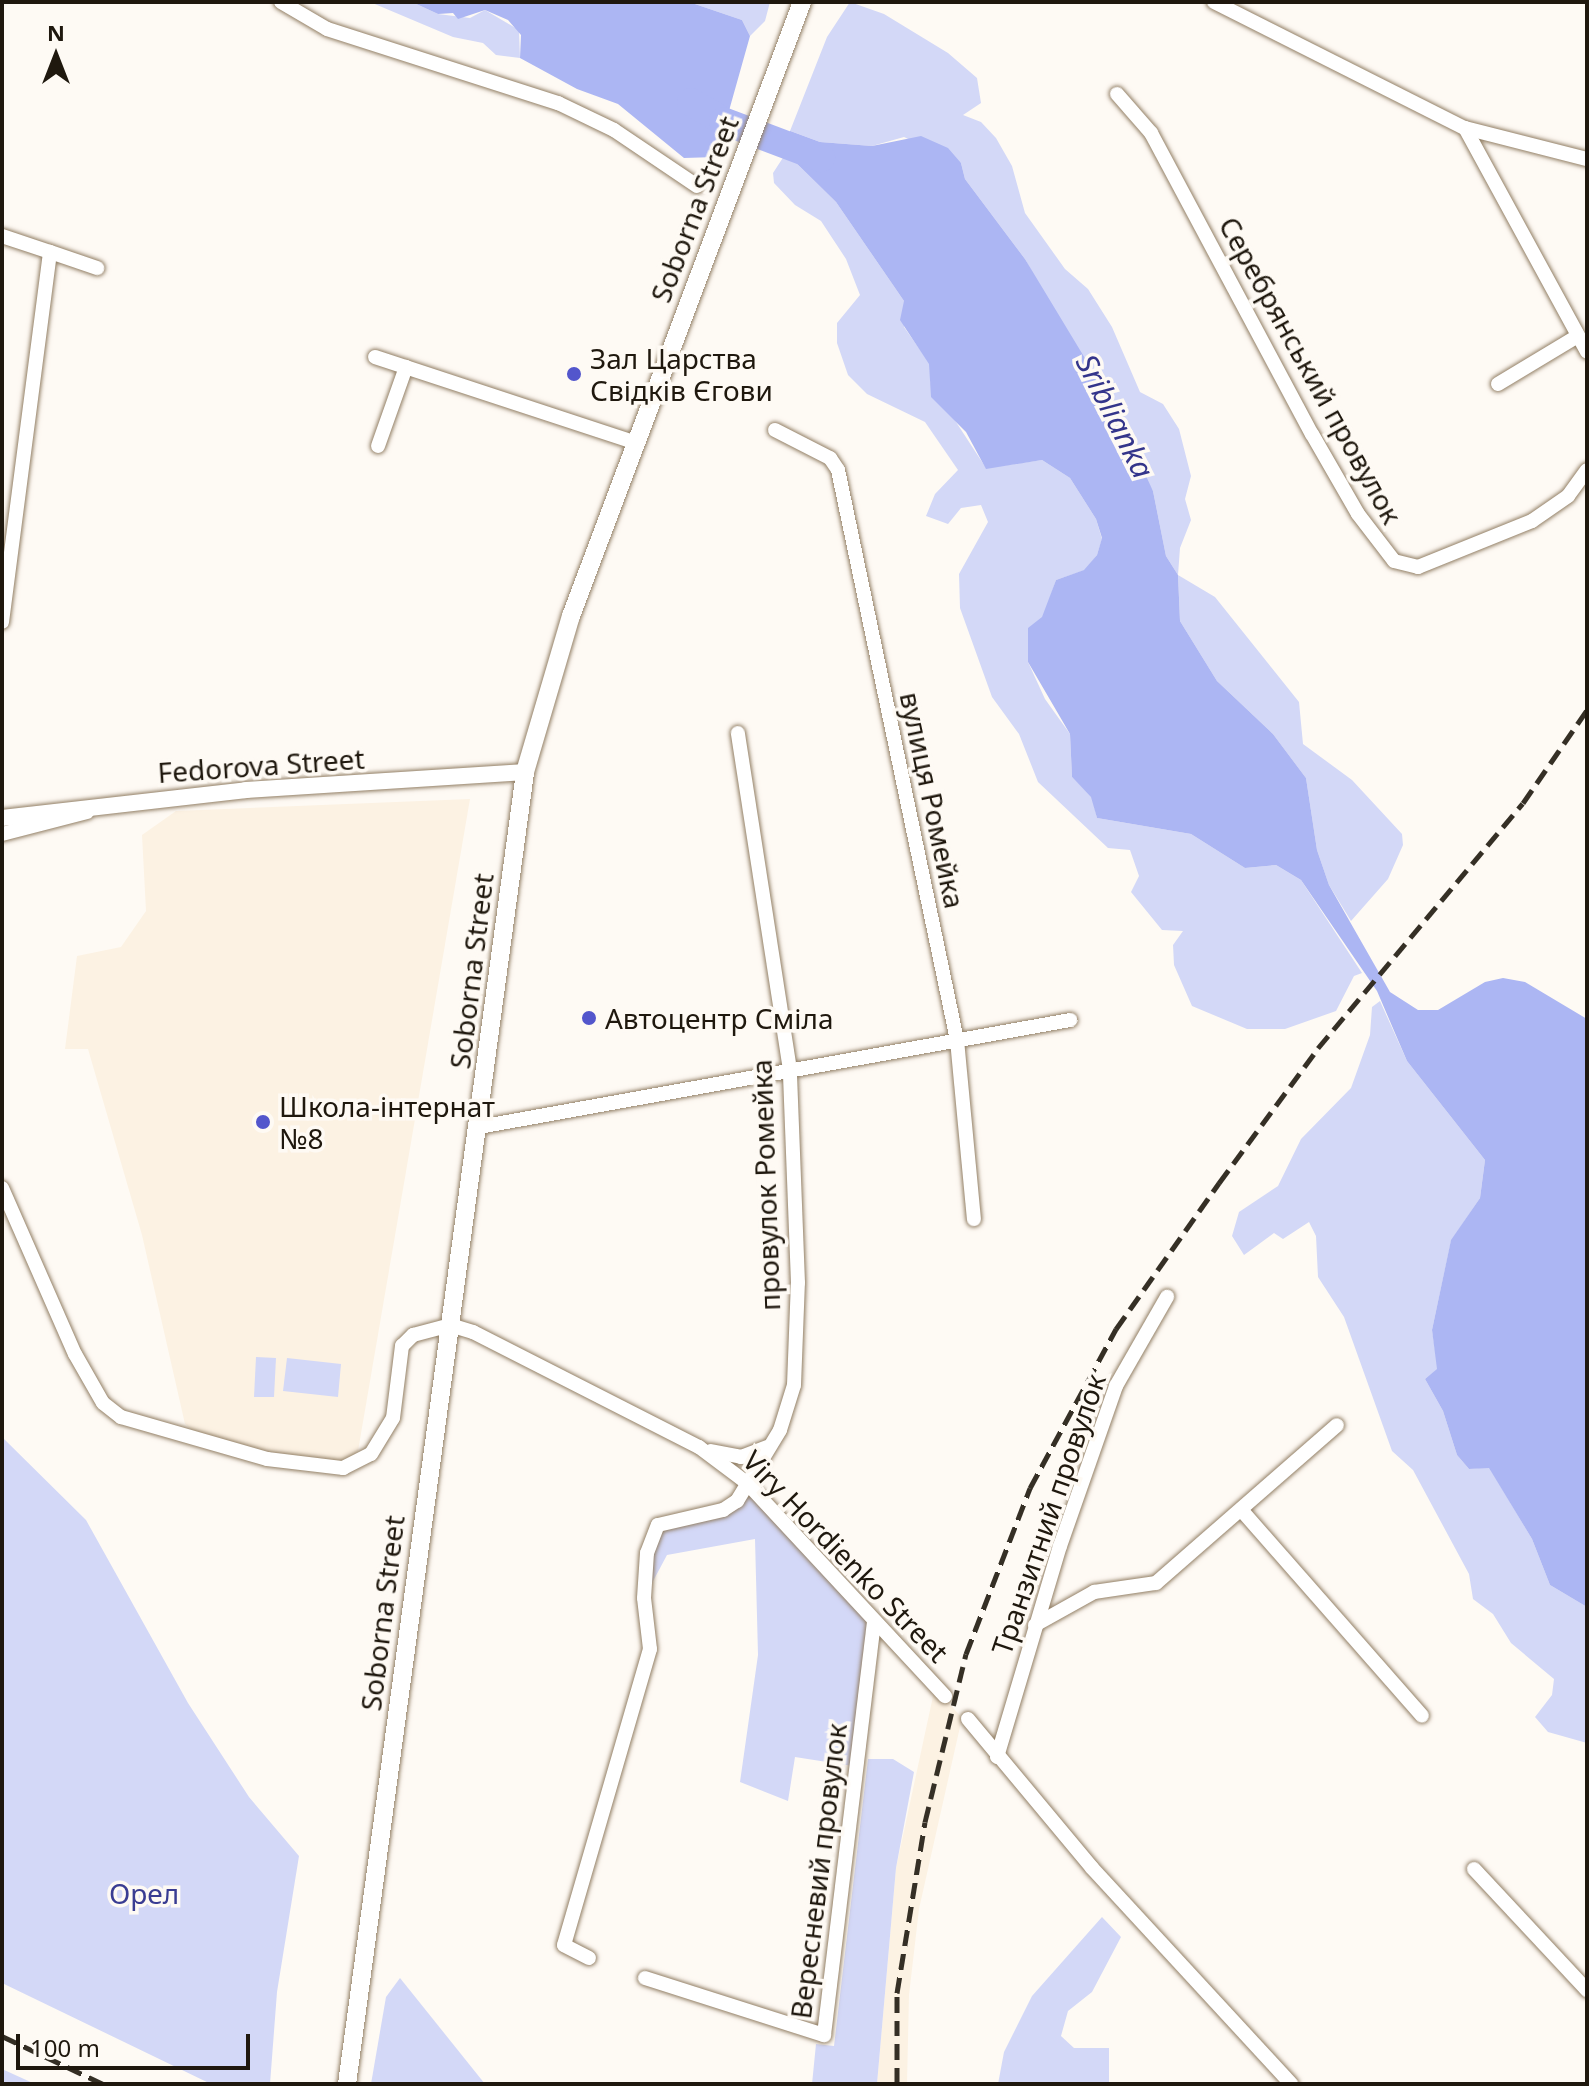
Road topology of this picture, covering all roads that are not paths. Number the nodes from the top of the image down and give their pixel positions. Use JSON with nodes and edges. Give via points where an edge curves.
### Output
{"nodes":[{"id":1,"x":281,"y":2,"type":"edge"},
{"id":2,"x":802,"y":2,"type":"edge"},
{"id":3,"x":1214,"y":2,"type":"edge"},
{"id":4,"x":1117,"y":94,"type":"dead end"},
{"id":5,"x":1465,"y":128,"type":"junction"},
{"id":6,"x":1587,"y":159,"type":"edge"},
{"id":7,"x":697,"y":186,"type":"dead end"},
{"id":8,"x":2,"y":236,"type":"edge"},
{"id":9,"x":50,"y":252,"type":"junction"},
{"id":10,"x":97,"y":268,"type":"dead end"},
{"id":11,"x":1578,"y":336,"type":"junction"},
{"id":12,"x":1587,"y":352,"type":"edge"},
{"id":13,"x":375,"y":357,"type":"dead end"},
{"id":14,"x":406,"y":367,"type":"junction"},
{"id":15,"x":1498,"y":384,"type":"dead end"},
{"id":16,"x":775,"y":430,"type":"dead end"},
{"id":17,"x":636,"y":443,"type":"junction"},
{"id":18,"x":378,"y":446,"type":"dead end"},
{"id":19,"x":1587,"y":470,"type":"edge"},
{"id":20,"x":2,"y":622,"type":"edge"},
{"id":21,"x":738,"y":733,"type":"dead end"},
{"id":22,"x":525,"y":772,"type":"junction"},
{"id":23,"x":114,"y":802,"type":"junction"},
{"id":24,"x":2,"y":818,"type":"edge"},
{"id":25,"x":2,"y":834,"type":"edge"},
{"id":26,"x":1070,"y":1020,"type":"dead end"},
{"id":27,"x":957,"y":1040,"type":"junction"},
{"id":28,"x":790,"y":1070,"type":"junction"},
{"id":29,"x":479,"y":1127,"type":"junction"},
{"id":30,"x":2,"y":1188,"type":"edge"},
{"id":31,"x":974,"y":1219,"type":"dead end"},
{"id":32,"x":1167,"y":1297,"type":"dead end"},
{"id":33,"x":450,"y":1325,"type":"junction"},
{"id":34,"x":1337,"y":1425,"type":"dead end"},
{"id":35,"x":772,"y":1443,"type":"junction"},
{"id":36,"x":699,"y":1447,"type":"junction"},
{"id":37,"x":747,"y":1483,"type":"junction"},
{"id":38,"x":1243,"y":1512,"type":"junction"},
{"id":39,"x":874,"y":1623,"type":"junction"},
{"id":40,"x":1035,"y":1626,"type":"junction"},
{"id":41,"x":945,"y":1696,"type":"dead end"},
{"id":42,"x":1422,"y":1716,"type":"dead end"},
{"id":43,"x":968,"y":1719,"type":"dead end"},
{"id":44,"x":997,"y":1757,"type":"junction"},
{"id":45,"x":1474,"y":1869,"type":"dead end"},
{"id":46,"x":589,"y":1958,"type":"dead end"},
{"id":47,"x":645,"y":1978,"type":"dead end"},
{"id":48,"x":1587,"y":1990,"type":"edge"},
{"id":49,"x":347,"y":2084,"type":"edge"},
{"id":50,"x":1291,"y":2084,"type":"edge"}],
"edges":[{"from":1,"to":7,"type":"street","via":[[327,29],[558,103],[614,130]]},
{"from":2,"to":17,"type":"main road","name":"Soborna Street"},
{"from":3,"to":5,"type":"street"},
{"from":4,"to":19,"type":"street","name":"Серебрянський провулок","via":[[1151,133],[1312,434],[1358,514],[1394,561],[1418,567],[1532,521],[1568,496]]},
{"from":5,"to":6,"type":"street"},
{"from":5,"to":11,"type":"street"},
{"from":8,"to":9,"type":"street"},
{"from":9,"to":10,"type":"street"},
{"from":9,"to":20,"type":"street"},
{"from":11,"to":12,"type":"street"},
{"from":11,"to":15,"type":"street"},
{"from":13,"to":14,"type":"street"},
{"from":14,"to":17,"type":"street"},
{"from":14,"to":18,"type":"street"},
{"from":16,"to":27,"type":"street","name":"вулиця Ромейка","via":[[830,458],[838,470]]},
{"from":17,"to":22,"type":"main road","name":"Soborna Street","via":[[554,665]]},
{"from":21,"to":28,"type":"street","name":"провулок Ромейка"},
{"from":22,"to":23,"type":"street","name":"Fedorova Street"},
{"from":22,"to":29,"type":"main road","name":"Soborna Street"},
{"from":23,"to":24,"type":"street","name":"Fedorova Street"},
{"from":23,"to":25,"type":"street","via":[[49,825]]},
{"from":26,"to":27,"type":"street"},
{"from":27,"to":28,"type":"street"},
{"from":27,"to":31,"type":"street","name":"вулиця Ромейка"},
{"from":28,"to":29,"type":"street"},
{"from":28,"to":35,"type":"street","name":"провулок Ромейка","via":[[797,1338],[794,1385]]},
{"from":29,"to":33,"type":"main road","name":"Soborna Street"},
{"from":30,"to":33,"type":"street","via":[[75,1354],[103,1403],[121,1417],[267,1459],[343,1468],[371,1454],[393,1418],[402,1346],[413,1335]]},
{"from":32,"to":40,"type":"street","name":"Транзитний провулок","via":[[1116,1386]]},
{"from":33,"to":36,"type":"street","name":"Viry Hordienko Street"},
{"from":33,"to":49,"type":"main road","name":"Soborna Street"},
{"from":34,"to":38,"type":"street"},
{"from":35,"to":36,"type":"street","via":[[741,1457]]},
{"from":35,"to":37,"type":"street","name":"провулок Ромейка"},
{"from":36,"to":37,"type":"street","name":"Viry Hordienko Street"},
{"from":37,"to":39,"type":"street","name":"Viry Hordienko Street"},
{"from":37,"to":46,"type":"street","name":"провулок Ромейка","via":[[737,1501],[723,1510],[658,1525],[647,1553],[644,1598],[650,1649],[564,1945]]},
{"from":38,"to":40,"type":"street","via":[[1156,1583],[1094,1592]]},
{"from":38,"to":42,"type":"street"},
{"from":39,"to":41,"type":"street","name":"Viry Hordienko Street"},
{"from":39,"to":47,"type":"street","name":"Вересневий провулок","via":[[824,2035]]},
{"from":40,"to":44,"type":"street","name":"Транзитний провулок"},
{"from":43,"to":44,"type":"street"},
{"from":44,"to":50,"type":"street"},
{"from":45,"to":48,"type":"street"}]}
